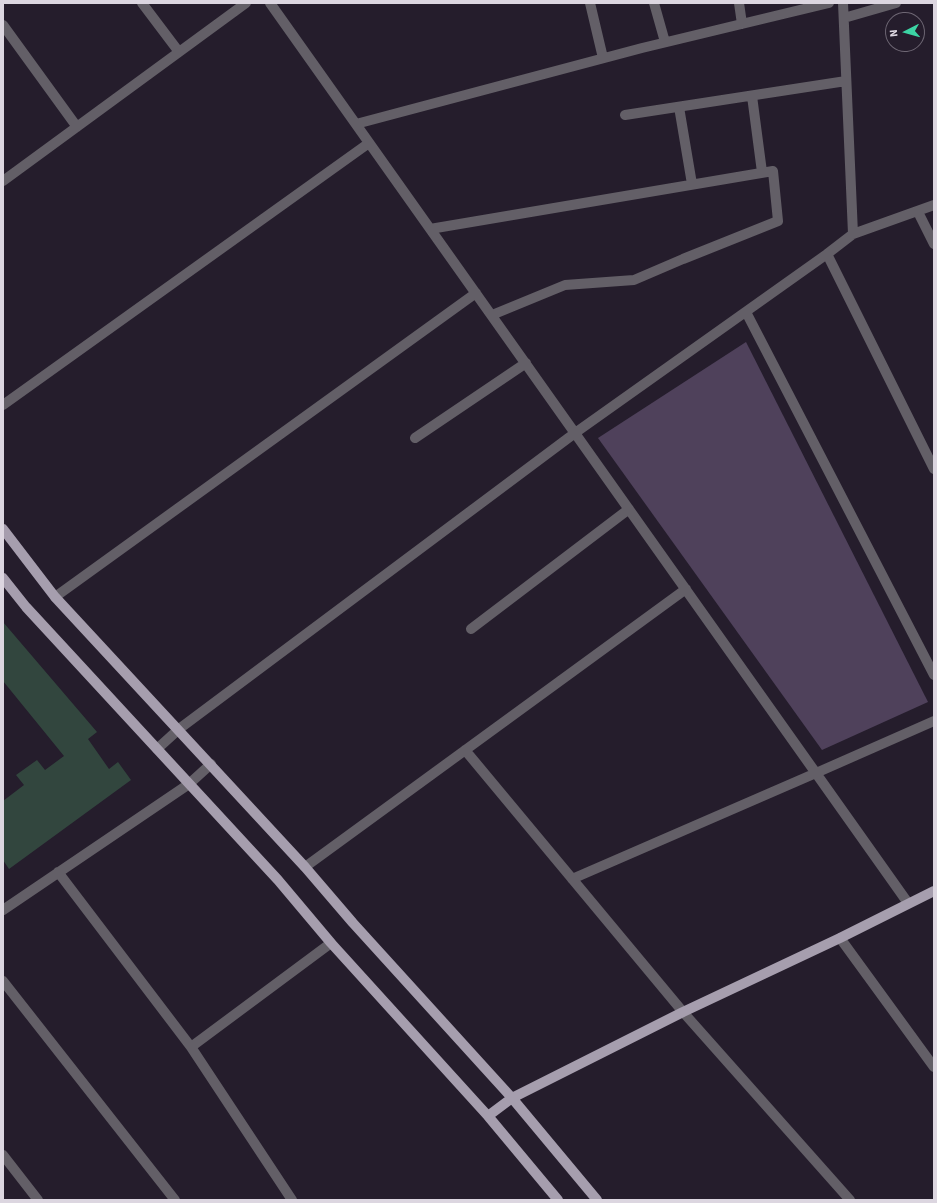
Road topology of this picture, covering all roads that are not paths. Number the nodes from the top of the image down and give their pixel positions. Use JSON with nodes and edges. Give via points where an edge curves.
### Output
{"nodes":[{"id":1,"x":142,"y":3,"type":"edge"},
{"id":2,"x":246,"y":3,"type":"edge"},
{"id":3,"x":270,"y":3,"type":"edge"},
{"id":4,"x":590,"y":3,"type":"edge"},
{"id":5,"x":654,"y":3,"type":"edge"},
{"id":6,"x":739,"y":3,"type":"edge"},
{"id":7,"x":830,"y":3,"type":"edge"},
{"id":8,"x":843,"y":3,"type":"edge"},
{"id":9,"x":896,"y":3,"type":"edge"},
{"id":10,"x":844,"y":18,"type":"junction"},
{"id":11,"x":742,"y":24,"type":"junction"},
{"id":12,"x":3,"y":25,"type":"edge"},
{"id":13,"x":664,"y":42,"type":"junction"},
{"id":14,"x":179,"y":52,"type":"junction"},
{"id":15,"x":603,"y":58,"type":"junction"},
{"id":16,"x":846,"y":81,"type":"junction"},
{"id":17,"x":752,"y":96,"type":"junction"},
{"id":18,"x":679,"y":107,"type":"junction"},
{"id":19,"x":625,"y":115,"type":"dead end"},
{"id":20,"x":356,"y":124,"type":"junction"},
{"id":21,"x":77,"y":127,"type":"junction"},
{"id":22,"x":369,"y":142,"type":"junction"},
{"id":23,"x":762,"y":172,"type":"junction"},
{"id":24,"x":3,"y":181,"type":"edge"},
{"id":25,"x":692,"y":184,"type":"junction"},
{"id":26,"x":934,"y":205,"type":"edge"},
{"id":27,"x":918,"y":212,"type":"junction"},
{"id":28,"x":430,"y":229,"type":"junction"},
{"id":29,"x":853,"y":234,"type":"junction"},
{"id":30,"x":934,"y":244,"type":"edge"},
{"id":31,"x":828,"y":254,"type":"junction"},
{"id":32,"x":476,"y":293,"type":"junction"},
{"id":33,"x":746,"y":312,"type":"junction"},
{"id":34,"x":492,"y":315,"type":"junction"},
{"id":35,"x":526,"y":363,"type":"junction"},
{"id":36,"x":3,"y":405,"type":"edge"},
{"id":37,"x":575,"y":433,"type":"junction"},
{"id":38,"x":414,"y":438,"type":"dead end"},
{"id":39,"x":934,"y":469,"type":"edge"},
{"id":40,"x":629,"y":509,"type":"junction"},
{"id":41,"x":3,"y":529,"type":"edge"},
{"id":42,"x":3,"y":578,"type":"edge"},
{"id":43,"x":686,"y":590,"type":"junction"},
{"id":44,"x":56,"y":596,"type":"junction"},
{"id":45,"x":471,"y":629,"type":"dead end"},
{"id":46,"x":934,"y":675,"type":"edge"},
{"id":47,"x":934,"y":721,"type":"edge"},
{"id":48,"x":179,"y":729,"type":"junction"},
{"id":49,"x":157,"y":749,"type":"junction"},
{"id":50,"x":465,"y":750,"type":"junction"},
{"id":51,"x":211,"y":764,"type":"junction"},
{"id":52,"x":816,"y":773,"type":"junction"},
{"id":53,"x":189,"y":784,"type":"junction"},
{"id":54,"x":305,"y":867,"type":"junction"},
{"id":55,"x":58,"y":872,"type":"junction"},
{"id":56,"x":572,"y":879,"type":"junction"},
{"id":57,"x":934,"y":891,"type":"edge"},
{"id":58,"x":908,"y":903,"type":"junction"},
{"id":59,"x":3,"y":910,"type":"edge"},
{"id":60,"x":840,"y":938,"type":"junction"},
{"id":61,"x":331,"y":943,"type":"junction"},
{"id":62,"x":3,"y":981,"type":"edge"},
{"id":63,"x":683,"y":1012,"type":"junction"},
{"id":64,"x":191,"y":1047,"type":"junction"},
{"id":65,"x":934,"y":1067,"type":"edge"},
{"id":66,"x":512,"y":1098,"type":"junction"},
{"id":67,"x":488,"y":1116,"type":"junction"},
{"id":68,"x":3,"y":1155,"type":"edge"},
{"id":69,"x":38,"y":1200,"type":"edge"},
{"id":70,"x":175,"y":1200,"type":"edge"},
{"id":71,"x":292,"y":1200,"type":"edge"},
{"id":72,"x":558,"y":1200,"type":"edge"},
{"id":73,"x":597,"y":1200,"type":"edge"},
{"id":74,"x":850,"y":1200,"type":"edge"}],
"edges":[{"from":1,"to":14,"type":"street"},
{"from":2,"to":14,"type":"street"},
{"from":3,"to":20,"type":"street"},
{"from":4,"to":15,"type":"street"},
{"from":5,"to":13,"type":"street"},
{"from":6,"to":11,"type":"street"},
{"from":7,"to":11,"type":"street"},
{"from":8,"to":10,"type":"street"},
{"from":9,"to":10,"type":"street"},
{"from":10,"to":16,"type":"street"},
{"from":11,"to":13,"type":"street"},
{"from":12,"to":21,"type":"street"},
{"from":13,"to":15,"type":"street"},
{"from":14,"to":21,"type":"street"},
{"from":15,"to":20,"type":"street"},
{"from":16,"to":17,"type":"street"},
{"from":16,"to":29,"type":"street"},
{"from":17,"to":18,"type":"street"},
{"from":17,"to":23,"type":"street"},
{"from":18,"to":19,"type":"street"},
{"from":18,"to":25,"type":"street"},
{"from":20,"to":22,"type":"street"},
{"from":21,"to":24,"type":"street"},
{"from":22,"to":28,"type":"street"},
{"from":22,"to":36,"type":"street"},
{"from":23,"to":25,"type":"street"},
{"from":23,"to":34,"type":"street","via":[[773,171],[778,221],[634,280],[565,286]]},
{"from":25,"to":28,"type":"street"},
{"from":26,"to":27,"type":"street"},
{"from":27,"to":29,"type":"street"},
{"from":27,"to":30,"type":"street"},
{"from":28,"to":32,"type":"street"},
{"from":29,"to":31,"type":"street"},
{"from":31,"to":33,"type":"street"},
{"from":31,"to":39,"type":"street"},
{"from":32,"to":34,"type":"street"},
{"from":32,"to":44,"type":"street"},
{"from":33,"to":37,"type":"street"},
{"from":33,"to":46,"type":"street"},
{"from":34,"to":35,"type":"street"},
{"from":35,"to":37,"type":"street"},
{"from":35,"to":38,"type":"street"},
{"from":37,"to":40,"type":"street"},
{"from":37,"to":48,"type":"street"},
{"from":40,"to":43,"type":"street"},
{"from":40,"to":45,"type":"street"},
{"from":41,"to":44,"type":"main road"},
{"from":42,"to":49,"type":"main road","via":[[26,607]]},
{"from":43,"to":50,"type":"street"},
{"from":43,"to":52,"type":"street"},
{"from":44,"to":48,"type":"main road"},
{"from":47,"to":52,"type":"street"},
{"from":48,"to":49,"type":"street"},
{"from":48,"to":51,"type":"main road"},
{"from":49,"to":53,"type":"main road"},
{"from":50,"to":54,"type":"street"},
{"from":50,"to":56,"type":"street"},
{"from":51,"to":53,"type":"street"},
{"from":51,"to":54,"type":"main road"},
{"from":52,"to":56,"type":"street"},
{"from":52,"to":58,"type":"street"},
{"from":53,"to":55,"type":"street"},
{"from":53,"to":61,"type":"main road","via":[[278,880]]},
{"from":54,"to":66,"type":"main road"},
{"from":55,"to":59,"type":"street"},
{"from":55,"to":64,"type":"street"},
{"from":56,"to":63,"type":"street"},
{"from":57,"to":58,"type":"main road"},
{"from":58,"to":60,"type":"main road"},
{"from":60,"to":63,"type":"main road"},
{"from":60,"to":65,"type":"street"},
{"from":61,"to":64,"type":"street"},
{"from":61,"to":67,"type":"main road"},
{"from":62,"to":70,"type":"street"},
{"from":63,"to":66,"type":"main road"},
{"from":63,"to":74,"type":"street"},
{"from":64,"to":71,"type":"street"},
{"from":66,"to":67,"type":"main road"},
{"from":66,"to":73,"type":"main road"},
{"from":67,"to":72,"type":"main road"},
{"from":68,"to":69,"type":"street"}]}
